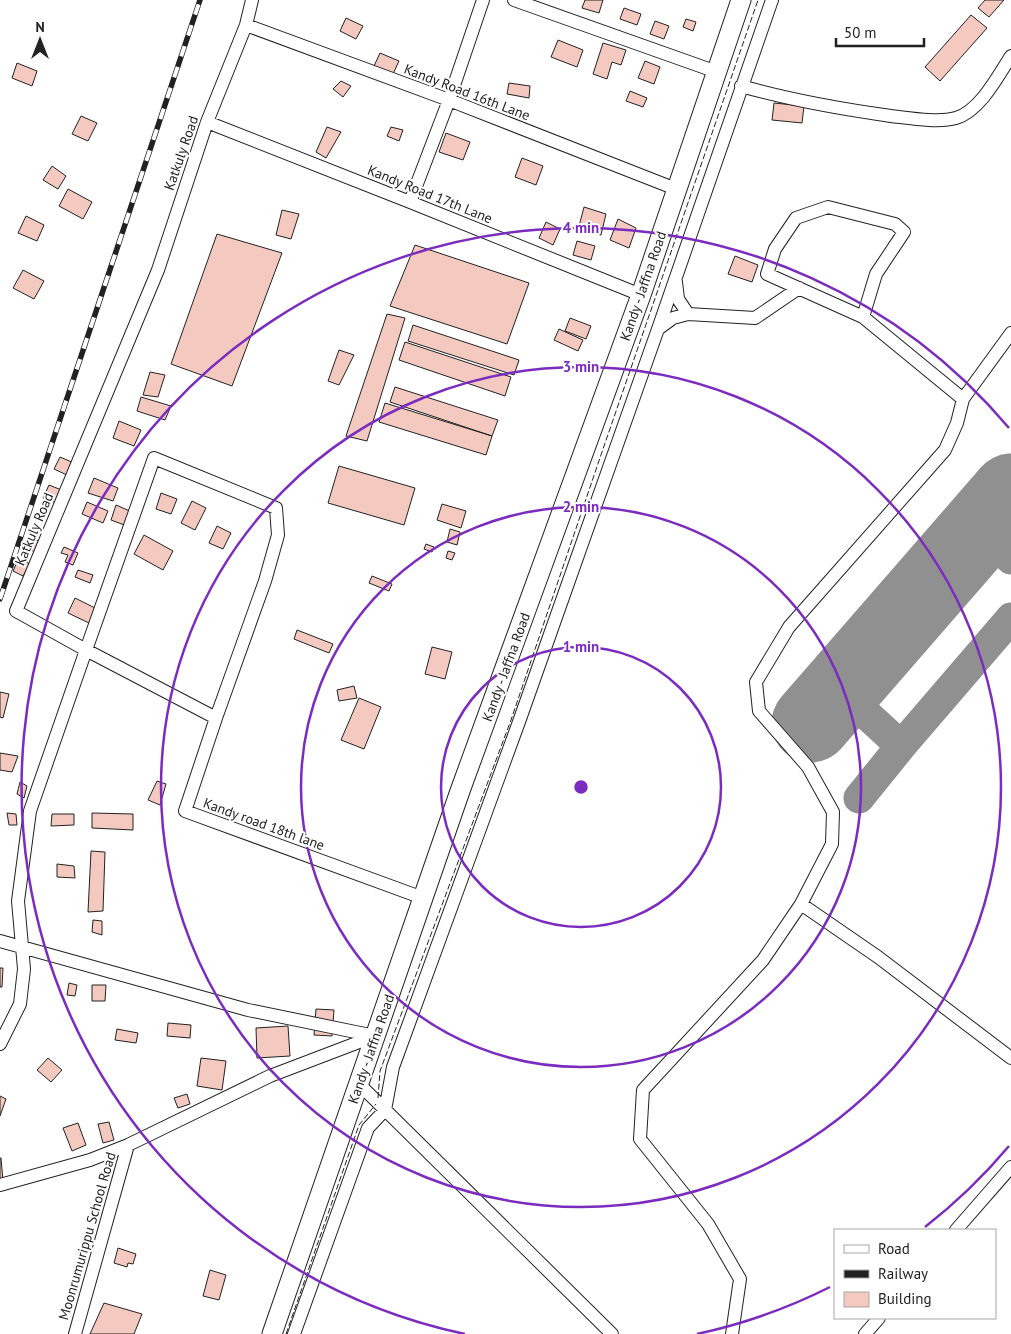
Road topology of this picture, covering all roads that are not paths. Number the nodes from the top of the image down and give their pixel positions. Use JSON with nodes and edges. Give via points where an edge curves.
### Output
{"nodes":[{"id":1,"x":252,"y":0,"type":"edge"},
{"id":2,"x":482,"y":0,"type":"edge"},
{"id":3,"x":514,"y":0,"type":"edge"},
{"id":4,"x":741,"y":0,"type":"edge"},
{"id":5,"x":772,"y":0,"type":"edge"},
{"id":6,"x":246,"y":26,"type":"junction"},
{"id":7,"x":1011,"y":56,"type":"edge"},
{"id":8,"x":717,"y":72,"type":"junction"},
{"id":9,"x":741,"y":86,"type":"junction"},
{"id":10,"x":449,"y":100,"type":"junction"},
{"id":11,"x":207,"y":122,"type":"junction"},
{"id":12,"x":676,"y":189,"type":"junction"},
{"id":13,"x":410,"y":202,"type":"junction"},
{"id":14,"x":675,"y":280,"type":"junction"},
{"id":15,"x":799,"y":288,"type":"junction"},
{"id":16,"x":641,"y":295,"type":"junction"},
{"id":17,"x":688,"y":314,"type":"junction"},
{"id":18,"x":863,"y":317,"type":"junction"},
{"id":19,"x":658,"y":329,"type":"junction"},
{"id":20,"x":1011,"y":334,"type":"edge"},
{"id":21,"x":963,"y":399,"type":"junction"},
{"id":22,"x":86,"y":650,"type":"junction"},
{"id":23,"x":216,"y":718,"type":"junction"},
{"id":24,"x":423,"y":898,"type":"junction"},
{"id":25,"x":801,"y":904,"type":"junction"},
{"id":26,"x":0,"y":940,"type":"edge"},
{"id":27,"x":22,"y":947,"type":"junction"},
{"id":28,"x":376,"y":1036,"type":"junction"},
{"id":29,"x":0,"y":1044,"type":"edge"},
{"id":30,"x":1011,"y":1058,"type":"edge"},
{"id":31,"x":358,"y":1084,"type":"junction"},
{"id":32,"x":385,"y":1110,"type":"junction"},
{"id":33,"x":128,"y":1145,"type":"junction"},
{"id":34,"x":1011,"y":1167,"type":"edge"},
{"id":35,"x":0,"y":1185,"type":"edge"},
{"id":36,"x":957,"y":1229,"type":"edge"},
{"id":37,"x":878,"y":1319,"type":"edge"},
{"id":38,"x":75,"y":1334,"type":"edge"},
{"id":39,"x":272,"y":1334,"type":"edge"},
{"id":40,"x":294,"y":1334,"type":"edge"},
{"id":41,"x":612,"y":1334,"type":"edge"},
{"id":42,"x":732,"y":1334,"type":"edge"},
{"id":43,"x":865,"y":1334,"type":"edge"}],
"edges":[{"from":1,"to":6,"type":"street","name":"Katkuly Road"},
{"from":2,"to":10,"type":"street"},
{"from":3,"to":8,"type":"street"},
{"from":4,"to":8,"type":"highway","name":"Kandy - Jaffna Road"},
{"from":5,"to":9,"type":"street"},
{"from":6,"to":10,"type":"street","name":"Kandy Road 16th Lane"},
{"from":6,"to":11,"type":"street","name":"Katkuly Road"},
{"from":7,"to":9,"type":"street","via":[[974,108],[956,118],[912,118],[864,112],[775,96]]},
{"from":8,"to":12,"type":"highway","name":"Kandy - Jaffna Road"},
{"from":9,"to":14,"type":"street"},
{"from":10,"to":12,"type":"street","name":"Kandy Road 16th Lane"},
{"from":10,"to":13,"type":"street"},
{"from":11,"to":13,"type":"street","name":"Kandy Road 17th Lane"},
{"from":11,"to":22,"type":"street","name":"Katkuly Road","via":[[158,270],[16,611]]},
{"from":12,"to":16,"type":"highway","name":"Kandy - Jaffna Road"},
{"from":13,"to":16,"type":"street","name":"Kandy Road 17th Lane"},
{"from":14,"to":17,"type":"street","via":[[678,299]]},
{"from":14,"to":19,"type":"street"},
{"from":15,"to":17,"type":"street","via":[[755,318]]},
{"from":15,"to":18,"type":"street"},
{"from":15,"to":18,"type":"street","via":[[767,274],[775,249],[796,218],[828,207],[895,224],[904,232],[876,274]]},
{"from":16,"to":24,"type":"highway","name":"Kandy - Jaffna Road"},
{"from":17,"to":19,"type":"street","via":[[673,318]]},
{"from":18,"to":21,"type":"street"},
{"from":19,"to":32,"type":"street","via":[[393,1067]]},
{"from":20,"to":21,"type":"street"},
{"from":21,"to":25,"type":"street","via":[[945,450],[789,627],[756,682],[759,711],[808,767],[833,812],[832,844]]},
{"from":22,"to":23,"type":"street"},
{"from":22,"to":23,"type":"street","via":[[154,458],[276,508],[278,536]]},
{"from":22,"to":27,"type":"street","via":[[30,811],[18,901]]},
{"from":23,"to":24,"type":"street","name":"Kandy road 18th lane","via":[[185,811]]},
{"from":24,"to":28,"type":"highway","name":"Kandy - Jaffna Road"},
{"from":25,"to":30,"type":"street","via":[[878,957]]},
{"from":25,"to":42,"type":"street","via":[[763,960],[643,1090],[640,1138],[708,1224],[740,1279]]},
{"from":26,"to":27,"type":"street"},
{"from":27,"to":28,"type":"street","via":[[248,1010]]},
{"from":27,"to":29,"type":"street","via":[[24,969],[20,1004]]},
{"from":28,"to":31,"type":"highway","name":"Kandy - Jaffna Road"},
{"from":28,"to":33,"type":"street","via":[[270,1076]]},
{"from":31,"to":32,"type":"street"},
{"from":31,"to":39,"type":"highway","name":"Kandy - Jaffna Road"},
{"from":32,"to":40,"type":"street","via":[[368,1128]]},
{"from":32,"to":41,"type":"street"},
{"from":33,"to":35,"type":"street","via":[[90,1160]]},
{"from":33,"to":38,"type":"street","name":"Moonrumurippu School Road"},
{"from":34,"to":36,"type":"street"},
{"from":37,"to":43,"type":"street"}]}
